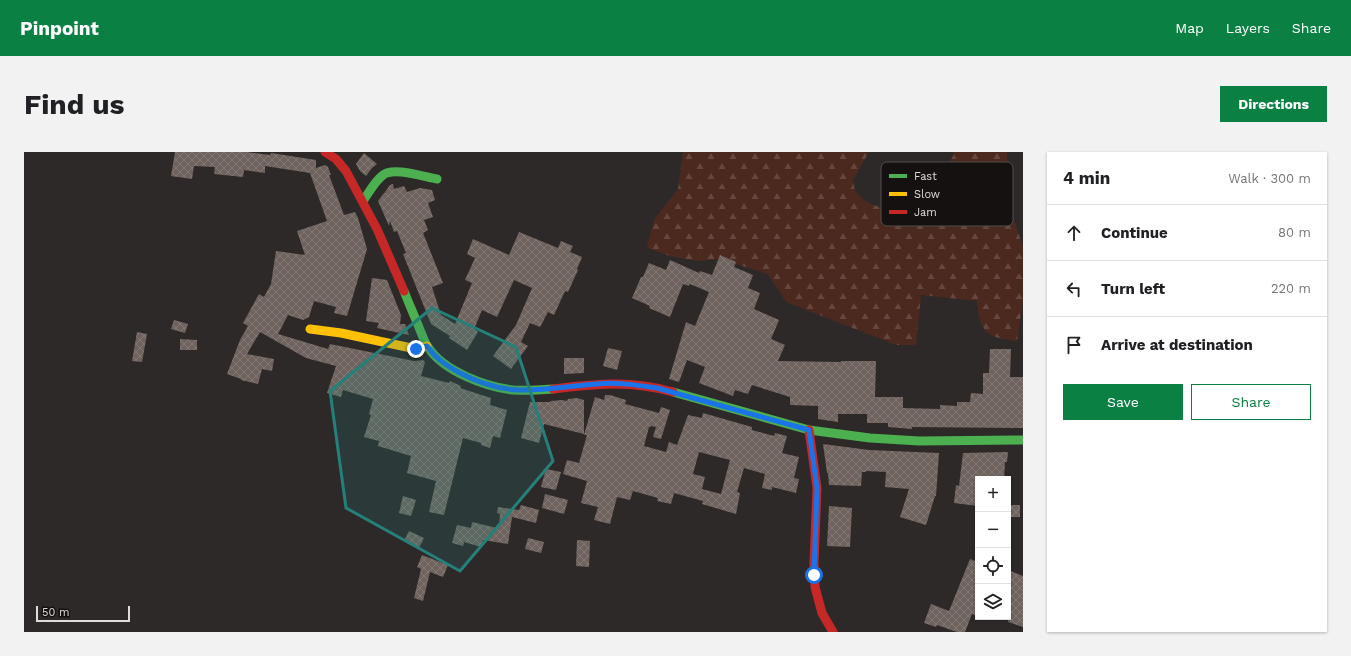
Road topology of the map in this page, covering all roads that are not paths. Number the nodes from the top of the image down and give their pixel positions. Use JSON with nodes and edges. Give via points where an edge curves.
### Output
{"nodes":[{"id":1,"x":325,"y":152,"type":"edge"},
{"id":2,"x":437,"y":179,"type":"dead end"},
{"id":3,"x":363,"y":201,"type":"junction"},
{"id":4,"x":310,"y":329,"type":"dead end"},
{"id":5,"x":427,"y":346,"type":"junction"},
{"id":6,"x":809,"y":430,"type":"junction"},
{"id":7,"x":1023,"y":440,"type":"edge"},
{"id":8,"x":833,"y":632,"type":"edge"}],
"edges":[{"from":1,"to":3,"type":"main road","via":[[343,166]]},
{"from":2,"to":3,"type":"main road","via":[[395,171],[386,172]]},
{"from":3,"to":5,"type":"main road"},
{"from":4,"to":5,"type":"main road","via":[[416,349]]},
{"from":5,"to":6,"type":"main road","via":[[433,355],[453,369],[492,387],[527,391],[598,384],[636,385],[657,388]]},
{"from":6,"to":7,"type":"main road","via":[[919,441]]},
{"from":6,"to":8,"type":"main road","via":[[817,488],[815,587],[822,613]]}]}
